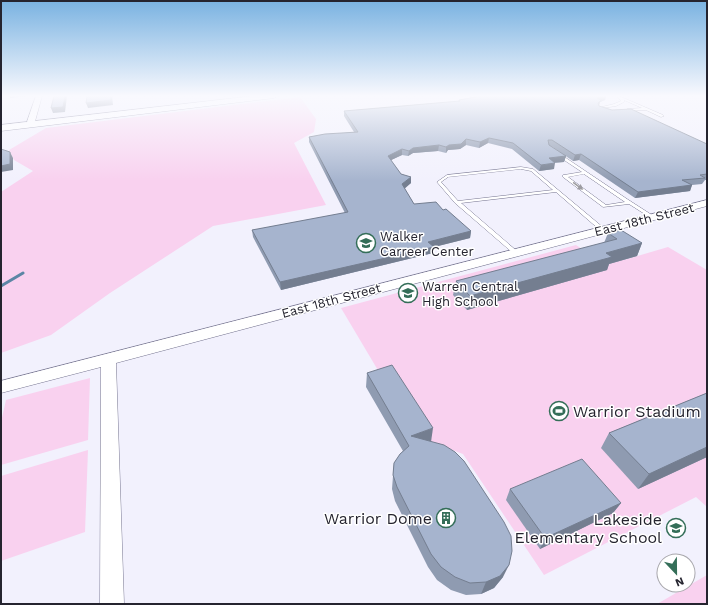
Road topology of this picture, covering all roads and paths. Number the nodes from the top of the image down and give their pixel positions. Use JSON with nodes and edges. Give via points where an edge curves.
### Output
{"nodes":[{"id":1,"x":36,"y":124,"type":"edge"},
{"id":2,"x":30,"y":125,"type":"joint"},
{"id":3,"x":1,"y":128,"type":"edge"},
{"id":4,"x":555,"y":152,"type":"edge"},
{"id":5,"x":584,"y":173,"type":"junction"},
{"id":6,"x":557,"y":191,"type":"junction"},
{"id":7,"x":457,"y":202,"type":"junction"},
{"id":8,"x":630,"y":203,"type":"junction"},
{"id":9,"x":707,"y":203,"type":"edge"},
{"id":10,"x":653,"y":217,"type":"junction"},
{"id":11,"x":603,"y":230,"type":"junction"},
{"id":12,"x":515,"y":252,"type":"junction"},
{"id":13,"x":108,"y":358,"type":"junction"},
{"id":14,"x":1,"y":387,"type":"edge"},
{"id":15,"x":112,"y":604,"type":"edge"}],
"edges":[{"from":1,"to":2,"type":"street"},
{"from":2,"to":3,"type":"street"},
{"from":4,"to":5,"type":"lane"},
{"from":5,"to":8,"type":"lane"},
{"from":5,"to":8,"type":"lane","one_way":true,"via":[[564,176],[605,206]]},
{"from":6,"to":7,"type":"lane"},
{"from":6,"to":7,"type":"lane","via":[[532,170],[521,168],[447,176],[439,182]]},
{"from":6,"to":11,"type":"lane"},
{"from":7,"to":12,"type":"lane"},
{"from":8,"to":10,"type":"lane"},
{"from":9,"to":10,"type":"street","name":"East 18th Street"},
{"from":10,"to":11,"type":"street","name":"East 18th Street"},
{"from":11,"to":12,"type":"street","name":"East 18th Street"},
{"from":12,"to":13,"type":"street","name":"East 18th Street"},
{"from":13,"to":14,"type":"street","name":"East 18th Street"},
{"from":13,"to":15,"type":"street"}]}
